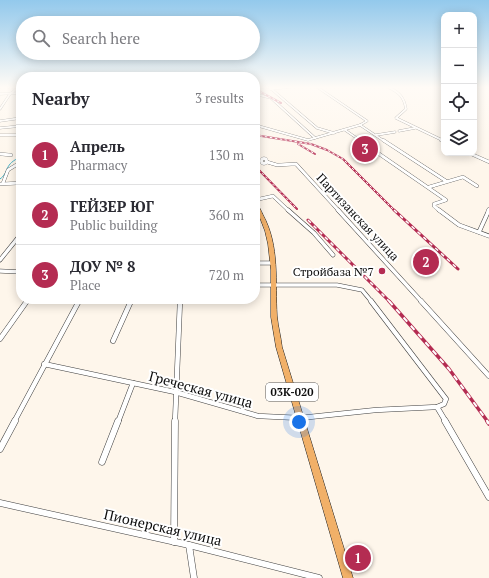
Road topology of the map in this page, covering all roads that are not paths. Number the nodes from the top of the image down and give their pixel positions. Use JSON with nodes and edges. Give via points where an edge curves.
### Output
{"nodes":[{"id":1,"x":288,"y":114,"type":"edge"},
{"id":2,"x":301,"y":114,"type":"edge"},
{"id":3,"x":357,"y":114,"type":"edge"},
{"id":4,"x":400,"y":114,"type":"edge"},
{"id":5,"x":16,"y":119,"type":"edge"},
{"id":6,"x":0,"y":122,"type":"edge"},
{"id":7,"x":360,"y":125,"type":"junction"},
{"id":8,"x":16,"y":126,"type":"edge"},
{"id":9,"x":260,"y":126,"type":"edge"},
{"id":10,"x":0,"y":128,"type":"edge"},
{"id":11,"x":416,"y":128,"type":"junction"},
{"id":12,"x":345,"y":130,"type":"junction"},
{"id":13,"x":399,"y":131,"type":"dead end"},
{"id":14,"x":395,"y":132,"type":"dead end"},
{"id":15,"x":334,"y":133,"type":"junction"},
{"id":16,"x":0,"y":135,"type":"edge"},
{"id":17,"x":16,"y":135,"type":"edge"},
{"id":18,"x":375,"y":135,"type":"junction"},
{"id":19,"x":315,"y":138,"type":"junction"},
{"id":20,"x":441,"y":140,"type":"edge"},
{"id":21,"x":0,"y":154,"type":"edge"},
{"id":22,"x":11,"y":155,"type":"dead end"},
{"id":23,"x":476,"y":156,"type":"edge"},
{"id":24,"x":267,"y":162,"type":"dead end"},
{"id":25,"x":489,"y":162,"type":"edge"},
{"id":26,"x":16,"y":165,"type":"edge"},
{"id":27,"x":446,"y":181,"type":"junction"},
{"id":28,"x":2,"y":183,"type":"edge"},
{"id":29,"x":16,"y":183,"type":"edge"},
{"id":30,"x":478,"y":186,"type":"dead end"},
{"id":31,"x":429,"y":187,"type":"junction"},
{"id":32,"x":260,"y":199,"type":"edge"},
{"id":33,"x":489,"y":209,"type":"edge"},
{"id":34,"x":260,"y":212,"type":"edge"},
{"id":35,"x":478,"y":232,"type":"junction"},
{"id":36,"x":489,"y":236,"type":"edge"},
{"id":37,"x":16,"y":240,"type":"edge"},
{"id":38,"x":333,"y":255,"type":"dead end"},
{"id":39,"x":0,"y":260,"type":"edge"},
{"id":40,"x":260,"y":263,"type":"edge"},
{"id":41,"x":273,"y":263,"type":"junction"},
{"id":42,"x":0,"y":270,"type":"edge"},
{"id":43,"x":16,"y":272,"type":"edge"},
{"id":44,"x":260,"y":285,"type":"edge"},
{"id":45,"x":274,"y":285,"type":"junction"},
{"id":46,"x":25,"y":304,"type":"edge"},
{"id":47,"x":77,"y":304,"type":"edge"},
{"id":48,"x":130,"y":304,"type":"edge"},
{"id":49,"x":180,"y":304,"type":"edge"},
{"id":50,"x":0,"y":338,"type":"edge"},
{"id":51,"x":113,"y":341,"type":"dead end"},
{"id":52,"x":44,"y":364,"type":"junction"},
{"id":53,"x":489,"y":376,"type":"edge"},
{"id":54,"x":133,"y":383,"type":"junction"},
{"id":55,"x":174,"y":392,"type":"junction"},
{"id":56,"x":437,"y":407,"type":"junction"},
{"id":57,"x":300,"y":418,"type":"junction"},
{"id":58,"x":0,"y":448,"type":"edge"},
{"id":59,"x":102,"y":462,"type":"dead end"},
{"id":60,"x":489,"y":497,"type":"edge"},
{"id":61,"x":0,"y":503,"type":"edge"},
{"id":62,"x":174,"y":542,"type":"junction"},
{"id":63,"x":189,"y":545,"type":"junction"},
{"id":64,"x":194,"y":578,"type":"edge"},
{"id":65,"x":319,"y":578,"type":"edge"},
{"id":66,"x":348,"y":578,"type":"edge"}],
"edges":[{"from":1,"to":19,"type":"street"},
{"from":2,"to":15,"type":"street","via":[[317,128]]},
{"from":3,"to":7,"type":"street","via":[[367,121]]},
{"from":4,"to":11,"type":"street","via":[[396,118]]},
{"from":5,"to":6,"type":"street"},
{"from":7,"to":12,"type":"street"},
{"from":7,"to":18,"type":"street"},
{"from":8,"to":10,"type":"street"},
{"from":9,"to":19,"type":"street","via":[[308,140]]},
{"from":11,"to":13,"type":"street"},
{"from":11,"to":20,"type":"street"},
{"from":12,"to":15,"type":"street"},
{"from":12,"to":31,"type":"street"},
{"from":14,"to":18,"type":"street"},
{"from":15,"to":19,"type":"street"},
{"from":16,"to":17,"type":"street"},
{"from":18,"to":27,"type":"street"},
{"from":21,"to":22,"type":"street"},
{"from":23,"to":25,"type":"street"},
{"from":24,"to":53,"type":"street","name":"Партизанская улица","via":[[277,165],[296,164]]},
{"from":26,"to":28,"type":"street","via":[[8,170]]},
{"from":27,"to":30,"type":"street","via":[[463,177]]},
{"from":27,"to":31,"type":"street"},
{"from":28,"to":29,"type":"street"},
{"from":31,"to":35,"type":"street","via":[[446,200],[434,205],[459,225]]},
{"from":32,"to":38,"type":"street","via":[[273,196],[314,233]]},
{"from":33,"to":35,"type":"street"},
{"from":34,"to":41,"type":"main road","number":"03К-020","via":[[272,242]]},
{"from":35,"to":36,"type":"street"},
{"from":37,"to":39,"type":"street"},
{"from":40,"to":41,"type":"street"},
{"from":41,"to":45,"type":"main road","number":"03К-020"},
{"from":42,"to":43,"type":"street"},
{"from":44,"to":45,"type":"street"},
{"from":45,"to":56,"type":"street","via":[[337,284],[362,290],[446,399],[444,404]]},
{"from":45,"to":57,"type":"main road","number":"03К-020","via":[[274,314],[279,346]]},
{"from":46,"to":50,"type":"street"},
{"from":47,"to":52,"type":"street"},
{"from":48,"to":51,"type":"street"},
{"from":49,"to":55,"type":"street"},
{"from":52,"to":54,"type":"street","name":"Греческая улица"},
{"from":52,"to":58,"type":"street"},
{"from":54,"to":55,"type":"street","name":"Греческая улица"},
{"from":54,"to":59,"type":"street"},
{"from":55,"to":57,"type":"street","name":"Греческая улица","via":[[258,416]]},
{"from":55,"to":62,"type":"street"},
{"from":56,"to":57,"type":"street","name":"Греческая улица"},
{"from":56,"to":60,"type":"street"},
{"from":57,"to":66,"type":"main road","number":"03К-020"},
{"from":61,"to":62,"type":"street","name":"Пионерская улица"},
{"from":62,"to":63,"type":"street","name":"Пионерская улица"},
{"from":63,"to":64,"type":"street"},
{"from":63,"to":65,"type":"street","name":"Пионерская улица"}]}
